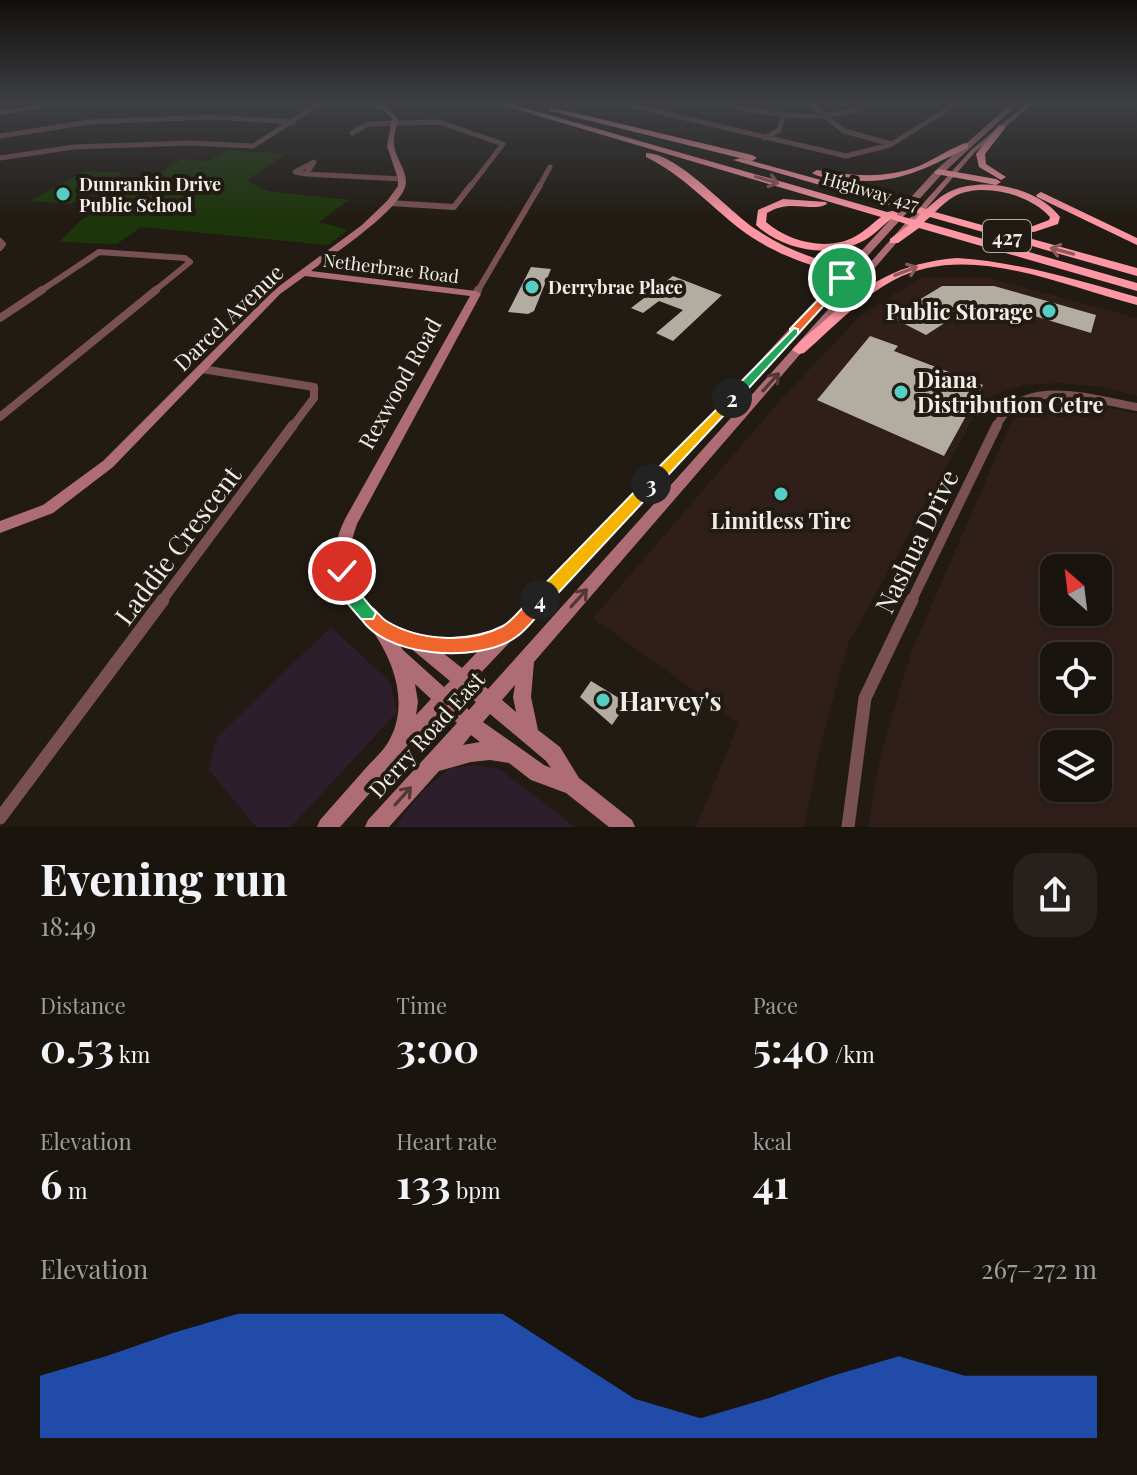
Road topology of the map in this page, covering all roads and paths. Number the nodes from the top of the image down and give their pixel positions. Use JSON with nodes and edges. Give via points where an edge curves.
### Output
{"nodes":[{"id":1,"x":261,"y":143,"type":"edge"},
{"id":2,"x":391,"y":143,"type":"edge"},
{"id":3,"x":499,"y":143,"type":"edge"},
{"id":4,"x":611,"y":143,"type":"edge"},
{"id":5,"x":636,"y":143,"type":"edge"},
{"id":6,"x":674,"y":143,"type":"edge"},
{"id":7,"x":692,"y":143,"type":"edge"},
{"id":8,"x":786,"y":143,"type":"edge"},
{"id":9,"x":886,"y":143,"type":"edge"},
{"id":10,"x":969,"y":143,"type":"edge"},
{"id":11,"x":983,"y":143,"type":"edge"},
{"id":12,"x":989,"y":143,"type":"edge"},
{"id":13,"x":891,"y":144,"type":"joint"},
{"id":14,"x":965,"y":146,"type":"junction"},
{"id":15,"x":0,"y":158,"type":"edge"},
{"id":16,"x":550,"y":167,"type":"dead end"},
{"id":17,"x":939,"y":172,"type":"junction"},
{"id":18,"x":955,"y":172,"type":"junction"},
{"id":19,"x":306,"y":174,"type":"dead end"},
{"id":20,"x":402,"y":179,"type":"junction"},
{"id":21,"x":878,"y":200,"type":"junction"},
{"id":22,"x":390,"y":203,"type":"junction"},
{"id":23,"x":927,"y":204,"type":"junction"},
{"id":24,"x":1068,"y":207,"type":"junction"},
{"id":25,"x":884,"y":224,"type":"junction"},
{"id":26,"x":931,"y":228,"type":"junction"},
{"id":27,"x":0,"y":241,"type":"edge"},
{"id":28,"x":894,"y":241,"type":"joint"},
{"id":29,"x":1137,"y":242,"type":"edge"},
{"id":30,"x":0,"y":248,"type":"edge"},
{"id":31,"x":848,"y":272,"type":"junction"},
{"id":32,"x":1137,"y":272,"type":"edge"},
{"id":33,"x":303,"y":273,"type":"junction"},
{"id":34,"x":867,"y":273,"type":"junction"},
{"id":35,"x":1137,"y":287,"type":"edge"},
{"id":36,"x":476,"y":294,"type":"junction"},
{"id":37,"x":1137,"y":301,"type":"edge"},
{"id":38,"x":0,"y":318,"type":"edge"},
{"id":39,"x":799,"y":350,"type":"junction"},
{"id":40,"x":202,"y":369,"type":"junction"},
{"id":41,"x":1137,"y":407,"type":"edge"},
{"id":42,"x":0,"y":417,"type":"edge"},
{"id":43,"x":0,"y":527,"type":"edge"},
{"id":44,"x":379,"y":626,"type":"junction"},
{"id":45,"x":510,"y":632,"type":"junction"},
{"id":46,"x":415,"y":641,"type":"junction"},
{"id":47,"x":397,"y":656,"type":"junction"},
{"id":48,"x":527,"y":656,"type":"junction"},
{"id":49,"x":462,"y":680,"type":"junction"},
{"id":50,"x":445,"y":700,"type":"junction"},
{"id":51,"x":488,"y":701,"type":"junction"},
{"id":52,"x":470,"y":723,"type":"junction"},
{"id":53,"x":530,"y":736,"type":"junction"},
{"id":54,"x":391,"y":754,"type":"junction"},
{"id":55,"x":515,"y":756,"type":"junction"},
{"id":56,"x":431,"y":764,"type":"junction"},
{"id":57,"x":572,"y":785,"type":"junction"},
{"id":58,"x":0,"y":818,"type":"edge"},
{"id":59,"x":327,"y":827,"type":"edge"},
{"id":60,"x":375,"y":827,"type":"edge"},
{"id":61,"x":625,"y":827,"type":"edge"},
{"id":62,"x":848,"y":827,"type":"edge"}],
"edges":[{"from":1,"to":15,"type":"street","via":[[247,147],[74,147]]},
{"from":2,"to":20,"type":"main road"},
{"from":3,"to":22,"type":"street","via":[[503,144],[454,207]]},
{"from":4,"to":31,"type":"highway","via":[[665,162],[698,183],[762,240]]},
{"from":5,"to":26,"type":"highway","name":"Highway 427","number":"427","one_way":true},
{"from":6,"to":21,"type":"highway","name":"Highway 427","number":"427"},
{"from":7,"to":14,"type":"highway","via":[[851,178],[907,174]]},
{"from":8,"to":13,"type":"street","via":[[846,156]]},
{"from":9,"to":13,"type":"street"},
{"from":10,"to":14,"type":"main road"},
{"from":11,"to":18,"type":"main road"},
{"from":12,"to":24,"type":"highway","via":[[980,154],[982,165]]},
{"from":14,"to":17,"type":"main road"},
{"from":16,"to":36,"type":"street","name":"Rexwood Road"},
{"from":17,"to":18,"type":"highway"},
{"from":17,"to":23,"type":"main road"},
{"from":18,"to":23,"type":"main road"},
{"from":18,"to":24,"type":"highway","via":[[1030,191]]},
{"from":19,"to":20,"type":"street"},
{"from":20,"to":22,"type":"main road","name":"Darcel Avenue"},
{"from":21,"to":23,"type":"highway","via":[[1009,229],[1043,228],[1055,217],[1034,200],[993,189],[956,192]]},
{"from":32,"to":21,"type":"highway","name":"Highway 427","number":"427","one_way":true},
{"from":22,"to":33,"type":"main road","name":"Darcel Avenue"},
{"from":23,"to":25,"type":"highway"},
{"from":23,"to":28,"type":"highway"},
{"from":24,"to":29,"type":"highway"},
{"from":25,"to":26,"type":"highway","via":[[854,241],[823,246],[776,236],[760,217],[781,202],[811,202]]},
{"from":25,"to":31,"type":"main road","name":"Derry Road East"},
{"from":26,"to":35,"type":"highway","name":"Highway 427","number":"427"},
{"from":27,"to":30,"type":"street"},
{"from":28,"to":34,"type":"main road","name":"Derry Road East"},
{"from":31,"to":34,"type":"highway"},
{"from":31,"to":45,"type":"main road","name":"Derry Road East"},
{"from":33,"to":36,"type":"main road","name":"Netherbrae Road"},
{"from":33,"to":40,"type":"main road","name":"Darcel Avenue","via":[[277,292]]},
{"from":34,"to":39,"type":"main road","name":"Derry Road East"},
{"from":36,"to":44,"type":"main road","name":"Rexwood Road","via":[[404,420],[343,543],[346,581],[354,599]]},
{"from":39,"to":37,"type":"highway","one_way":true,"via":[[881,283],[932,264],[1016,269]]},
{"from":38,"to":42,"type":"street","via":[[99,252],[190,262]]},
{"from":48,"to":39,"type":"main road","name":"Derry Road East","one_way":true},
{"from":40,"to":43,"type":"main road","name":"Darcel Avenue","via":[[108,464],[48,509]]},
{"from":40,"to":58,"type":"street","name":"Laddie Crescent","via":[[306,384],[315,392]]},
{"from":41,"to":62,"type":"street","name":"Nashua Drive","via":[[1059,394],[1027,397],[1003,412],[865,698]]},
{"from":44,"to":46,"type":"main road","name":"Rexwood Road"},
{"from":44,"to":47,"type":"main road","name":"Rexwood Road"},
{"from":45,"to":46,"type":"main road","via":[[468,645]]},
{"from":45,"to":49,"type":"main road","name":"Derry Road East"},
{"from":46,"to":49,"type":"main road","name":"Rexwood Road"},
{"from":47,"to":50,"type":"main road","name":"Rexwood Road"},
{"from":47,"to":54,"type":"main road","via":[[411,693],[405,727]]},
{"from":48,"to":51,"type":"main road","name":"Derry Road East"},
{"from":48,"to":53,"type":"main road","via":[[522,697]]},
{"from":49,"to":50,"type":"main road","name":"Derry Road East"},
{"from":49,"to":51,"type":"main road","name":"Rexwood Road"},
{"from":50,"to":52,"type":"main road","name":"Rexwood Road"},
{"from":50,"to":54,"type":"main road","name":"Derry Road East"},
{"from":51,"to":52,"type":"main road","name":"Derry Road East"},
{"from":51,"to":53,"type":"main road","name":"Rexwood Road"},
{"from":52,"to":55,"type":"main road","name":"Rexwood Road"},
{"from":52,"to":56,"type":"main road","name":"Derry Road East"},
{"from":53,"to":57,"type":"main road","name":"Rexwood Road","via":[[553,754]]},
{"from":54,"to":59,"type":"main road","name":"Derry Road East"},
{"from":55,"to":56,"type":"main road","via":[[496,750],[468,752]]},
{"from":55,"to":57,"type":"main road","name":"Rexwood Road","via":[[538,773]]},
{"from":60,"to":56,"type":"main road","name":"Derry Road East","one_way":true},
{"from":57,"to":61,"type":"main road","name":"Rexwood Road"}]}
